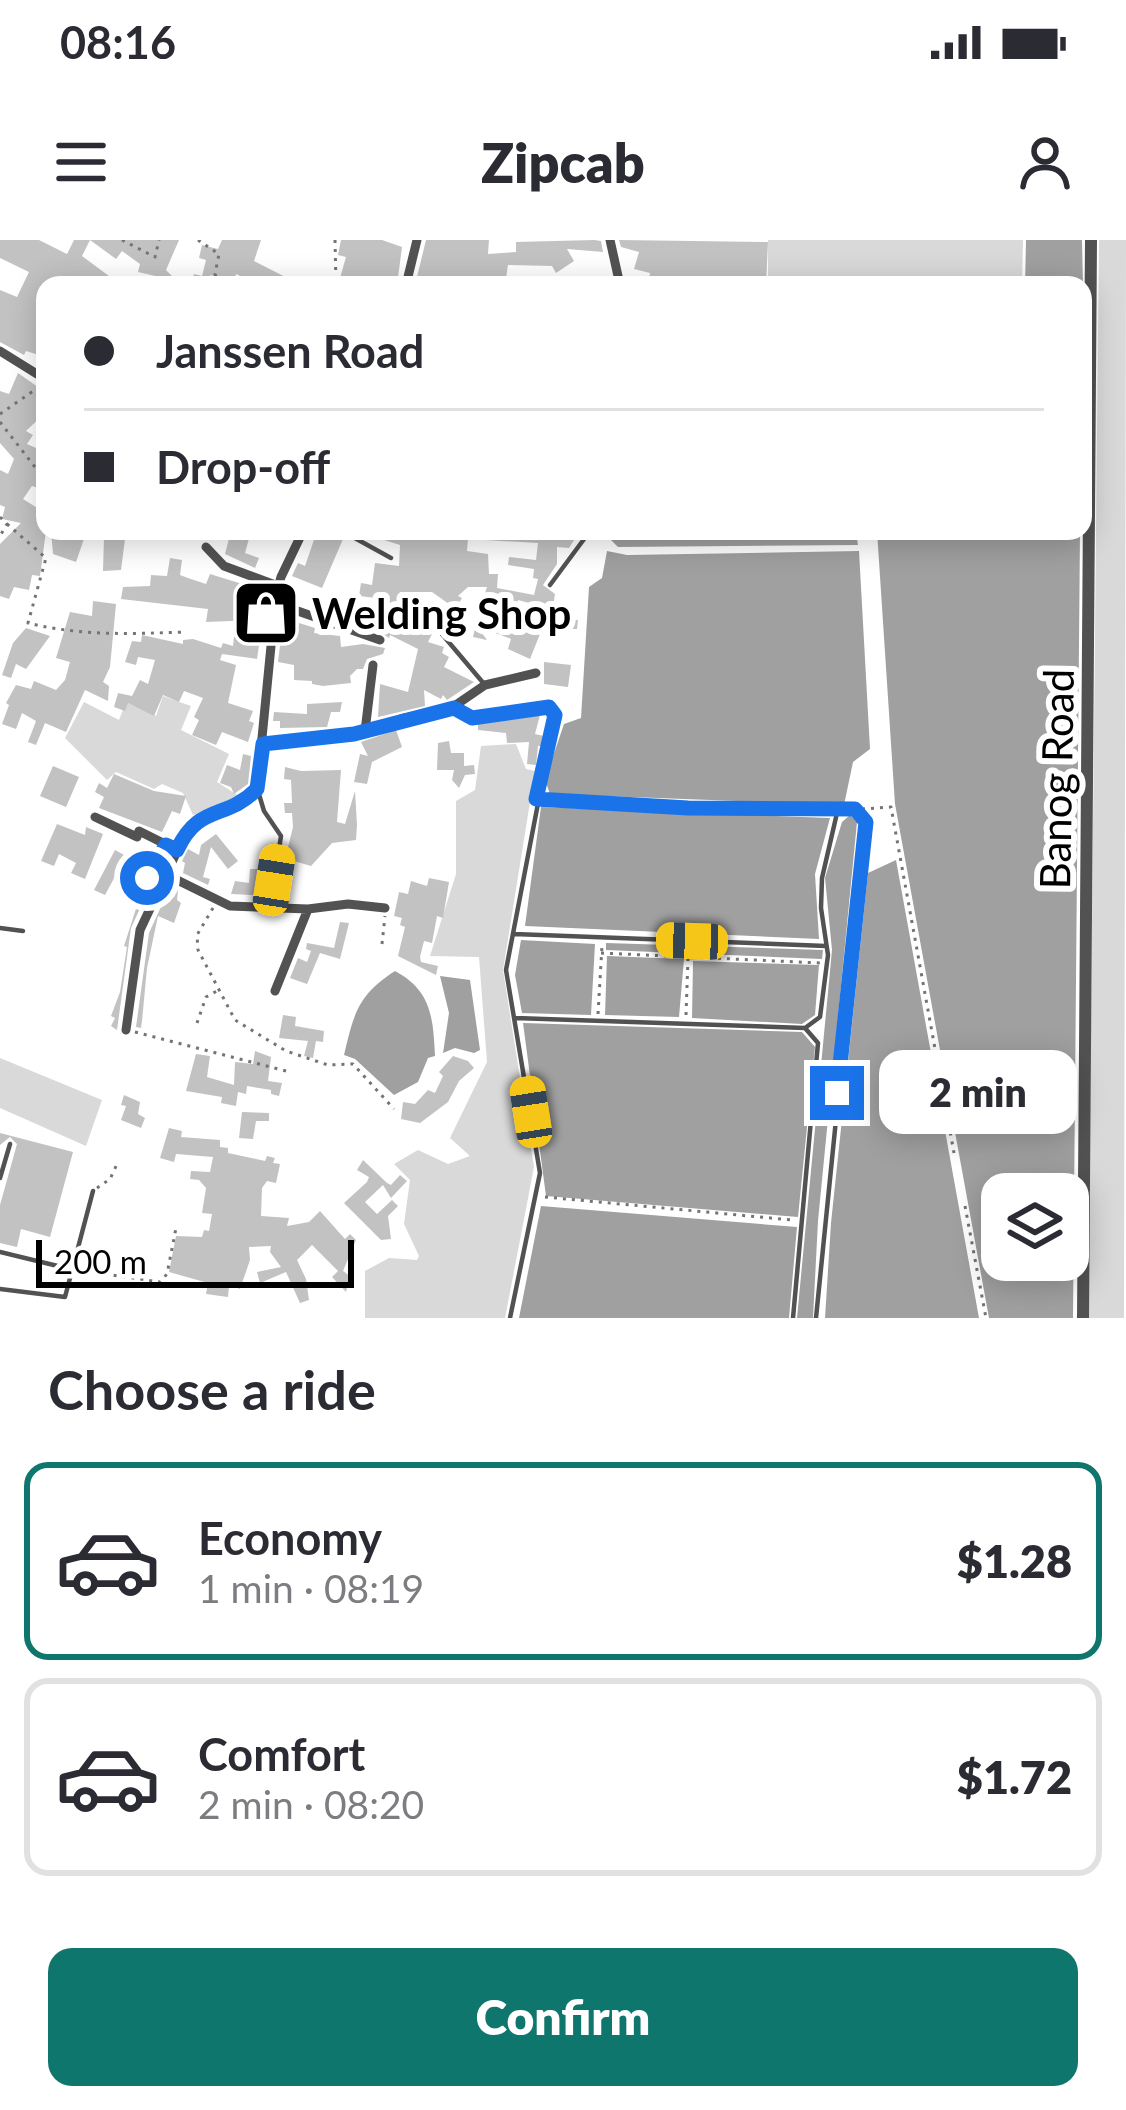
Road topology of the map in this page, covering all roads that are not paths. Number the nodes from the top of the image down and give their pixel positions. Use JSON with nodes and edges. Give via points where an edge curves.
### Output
{"nodes":[{"id":1,"x":417,"y":240,"type":"edge"},
{"id":2,"x":610,"y":240,"type":"edge"},
{"id":3,"x":1091,"y":240,"type":"edge"},
{"id":4,"x":408,"y":276,"type":"edge"},
{"id":5,"x":618,"y":276,"type":"edge"},
{"id":6,"x":1091,"y":276,"type":"edge"},
{"id":7,"x":0,"y":351,"type":"edge"},
{"id":8,"x":36,"y":375,"type":"edge"},
{"id":9,"x":299,"y":540,"type":"edge"},
{"id":10,"x":359,"y":540,"type":"edge"},
{"id":11,"x":583,"y":540,"type":"edge"},
{"id":12,"x":1089,"y":540,"type":"edge"},
{"id":13,"x":206,"y":547,"type":"dead end"},
{"id":14,"x":391,"y":557,"type":"dead end"},
{"id":15,"x":550,"y":585,"type":"dead end"},
{"id":16,"x":278,"y":586,"type":"junction"},
{"id":17,"x":275,"y":603,"type":"junction"},
{"id":18,"x":419,"y":607,"type":"dead end"},
{"id":19,"x":380,"y":640,"type":"dead end"},
{"id":20,"x":374,"y":665,"type":"dead end"},
{"id":21,"x":536,"y":673,"type":"dead end"},
{"id":22,"x":485,"y":685,"type":"junction"},
{"id":23,"x":454,"y":708,"type":"junction"},
{"id":24,"x":365,"y":730,"type":"junction"},
{"id":25,"x":263,"y":744,"type":"junction"},
{"id":26,"x":257,"y":789,"type":"junction"},
{"id":27,"x":536,"y":799,"type":"junction"},
{"id":28,"x":837,"y":812,"type":"junction"},
{"id":29,"x":95,"y":817,"type":"dead end"},
{"id":30,"x":172,"y":848,"type":"junction"},
{"id":31,"x":167,"y":874,"type":"junction"},
{"id":32,"x":147,"y":878,"type":"dead end"},
{"id":33,"x":274,"y":880,"type":"dead end"},
{"id":34,"x":386,"y":908,"type":"road end"},
{"id":35,"x":308,"y":909,"type":"junction"},
{"id":36,"x":0,"y":928,"type":"edge"},
{"id":37,"x":23,"y":931,"type":"dead end"},
{"id":38,"x":514,"y":934,"type":"junction"},
{"id":39,"x":826,"y":946,"type":"junction"},
{"id":40,"x":275,"y":991,"type":"dead end"},
{"id":41,"x":515,"y":1018,"type":"junction"},
{"id":42,"x":806,"y":1028,"type":"junction"},
{"id":43,"x":126,"y":1030,"type":"road end"},
{"id":44,"x":10,"y":1144,"type":"dead end"},
{"id":45,"x":0,"y":1178,"type":"edge"},
{"id":46,"x":93,"y":1191,"type":"road end"},
{"id":47,"x":0,"y":1252,"type":"edge"},
{"id":48,"x":70,"y":1269,"type":"junction"},
{"id":49,"x":0,"y":1288,"type":"edge"},
{"id":50,"x":510,"y":1318,"type":"edge"},
{"id":51,"x":793,"y":1318,"type":"edge"},
{"id":52,"x":816,"y":1318,"type":"edge"},
{"id":53,"x":1083,"y":1318,"type":"edge"}],
"edges":[{"from":1,"to":4,"type":"street"},
{"from":2,"to":5,"type":"street"},
{"from":3,"to":6,"type":"street","name":"Banog Road"},
{"from":7,"to":8,"type":"street"},
{"from":9,"to":16,"type":"street"},
{"from":10,"to":14,"type":"lane"},
{"from":11,"to":15,"type":"lane"},
{"from":12,"to":53,"type":"street","name":"Banog Road"},
{"from":13,"to":16,"type":"street","via":[[224,566]]},
{"from":16,"to":17,"type":"street"},
{"from":17,"to":19,"type":"street"},
{"from":17,"to":25,"type":"street"},
{"from":18,"to":22,"type":"lane"},
{"from":20,"to":24,"type":"street"},
{"from":21,"to":22,"type":"street","via":[[504,672]]},
{"from":22,"to":23,"type":"street"},
{"from":23,"to":24,"type":"street"},
{"from":23,"to":27,"type":"lane","via":[[472,718],[552,710]]},
{"from":24,"to":25,"type":"street"},
{"from":25,"to":26,"type":"street"},
{"from":26,"to":30,"type":"street","via":[[191,825]]},
{"from":26,"to":33,"type":"lane","via":[[281,836]]},
{"from":27,"to":28,"type":"lane"},
{"from":27,"to":38,"type":"lane"},
{"from":28,"to":39,"type":"lane","via":[[822,878]]},
{"from":28,"to":52,"type":"lane","via":[[855,809],[866,822]]},
{"from":29,"to":30,"type":"street"},
{"from":30,"to":31,"type":"street"},
{"from":30,"to":32,"type":"street"},
{"from":31,"to":35,"type":"street","via":[[230,906]]},
{"from":31,"to":43,"type":"street","via":[[140,930]]},
{"from":34,"to":35,"type":"street"},
{"from":35,"to":40,"type":"street"},
{"from":36,"to":37,"type":"lane"},
{"from":38,"to":39,"type":"lane"},
{"from":38,"to":41,"type":"lane","via":[[506,970]]},
{"from":39,"to":42,"type":"lane","via":[[820,1017]]},
{"from":41,"to":42,"type":"lane"},
{"from":41,"to":50,"type":"lane","via":[[540,1173]]},
{"from":42,"to":51,"type":"lane","via":[[818,1043]]},
{"from":44,"to":45,"type":"lane"},
{"from":46,"to":48,"type":"lane"},
{"from":47,"to":48,"type":"lane"},
{"from":48,"to":49,"type":"lane","via":[[65,1297]]}]}
